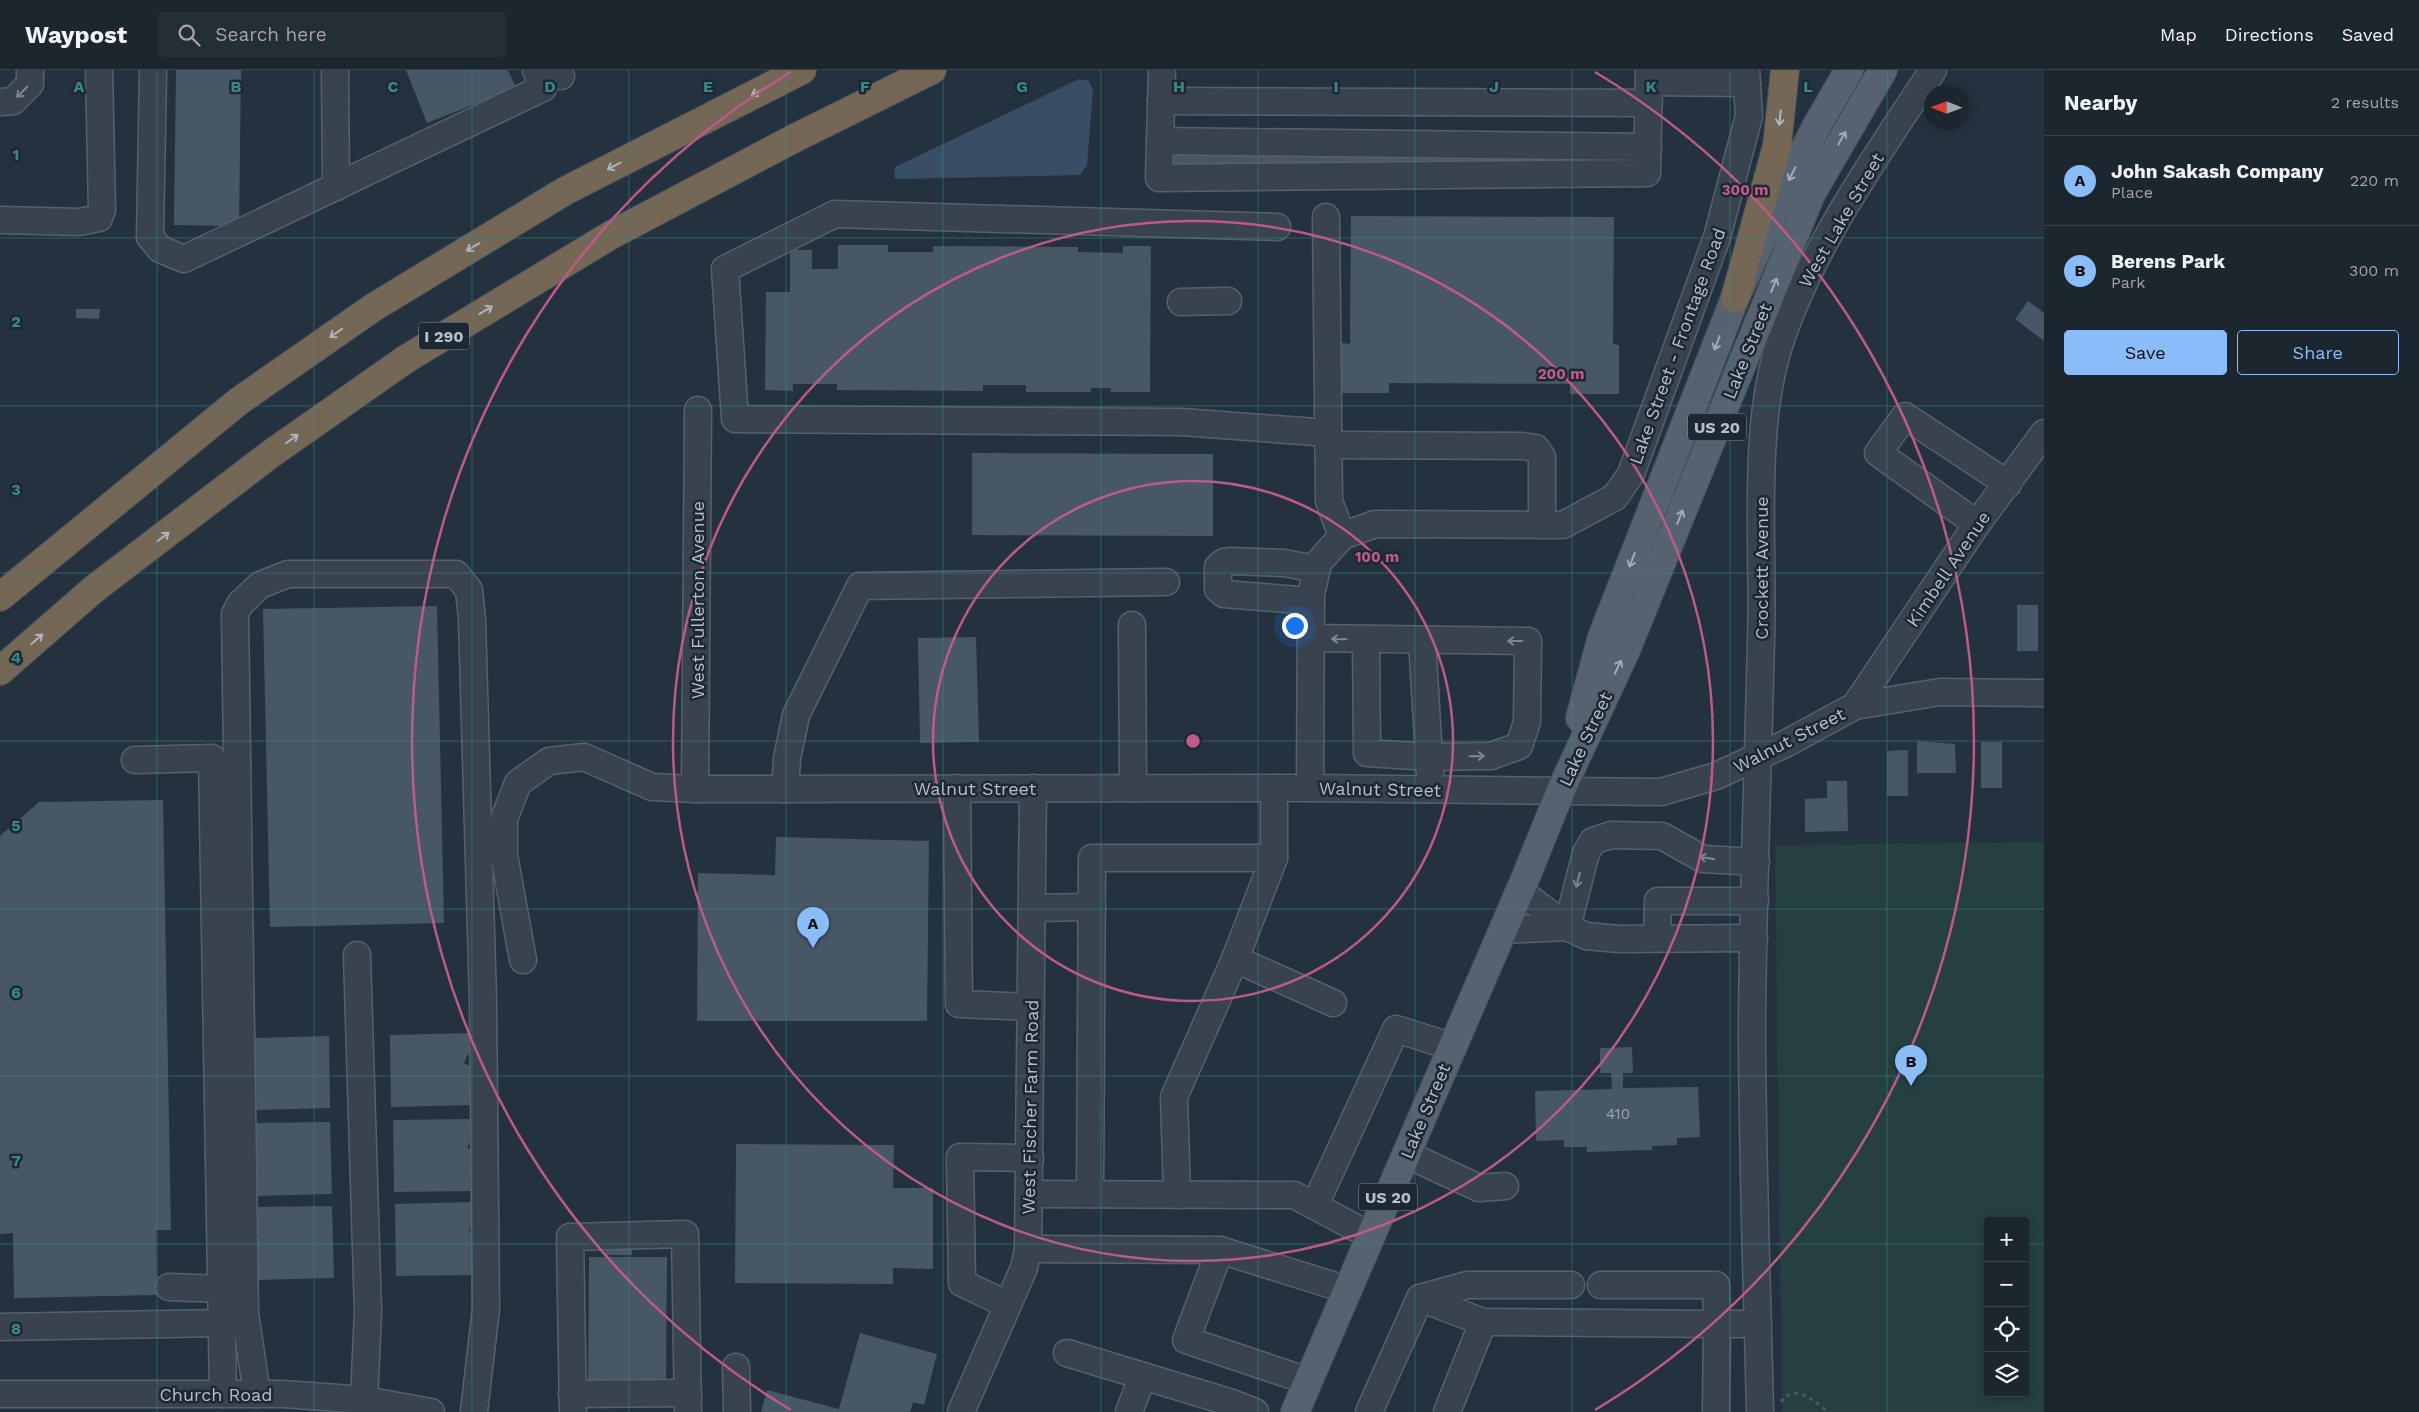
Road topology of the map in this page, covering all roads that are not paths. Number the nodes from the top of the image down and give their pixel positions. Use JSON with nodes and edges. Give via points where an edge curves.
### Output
{"nodes":[{"id":1,"x":30,"y":70,"type":"edge"},
{"id":2,"x":99,"y":70,"type":"edge"},
{"id":3,"x":153,"y":70,"type":"edge"},
{"id":4,"x":335,"y":70,"type":"edge"},
{"id":5,"x":536,"y":70,"type":"edge"},
{"id":6,"x":802,"y":70,"type":"edge"},
{"id":7,"x":932,"y":70,"type":"edge"},
{"id":8,"x":1162,"y":70,"type":"edge"},
{"id":9,"x":1785,"y":70,"type":"edge"},
{"id":10,"x":1849,"y":70,"type":"edge"},
{"id":11,"x":1883,"y":70,"type":"edge"},
{"id":12,"x":1933,"y":70,"type":"edge"},
{"id":13,"x":1747,"y":77,"type":"edge"},
{"id":14,"x":1649,"y":85,"type":"edge"},
{"id":15,"x":1161,"y":101,"type":"junction"},
{"id":16,"x":0,"y":102,"type":"edge"},
{"id":17,"x":1160,"y":141,"type":"junction"},
{"id":18,"x":1648,"y":147,"type":"junction"},
{"id":19,"x":336,"y":187,"type":"junction"},
{"id":20,"x":1326,"y":218,"type":"dead end"},
{"id":21,"x":0,"y":220,"type":"edge"},
{"id":22,"x":1277,"y":227,"type":"dead end"},
{"id":23,"x":1735,"y":298,"type":"junction"},
{"id":24,"x":1228,"y":301,"type":"dead end"},
{"id":25,"x":1181,"y":302,"type":"dead end"},
{"id":26,"x":1770,"y":379,"type":"joint"},
{"id":27,"x":698,"y":410,"type":"dead end"},
{"id":28,"x":2044,"y":433,"type":"edge"},
{"id":29,"x":1328,"y":439,"type":"junction"},
{"id":30,"x":2008,"y":484,"type":"junction"},
{"id":31,"x":1977,"y":524,"type":"junction"},
{"id":32,"x":1542,"y":525,"type":"junction"},
{"id":33,"x":1342,"y":536,"type":"junction"},
{"id":34,"x":1316,"y":569,"type":"junction"},
{"id":35,"x":1166,"y":582,"type":"dead end"},
{"id":36,"x":0,"y":596,"type":"edge"},
{"id":37,"x":1311,"y":601,"type":"junction"},
{"id":38,"x":1132,"y":625,"type":"dead end"},
{"id":39,"x":1311,"y":638,"type":"junction"},
{"id":40,"x":1366,"y":639,"type":"junction"},
{"id":41,"x":1422,"y":640,"type":"junction"},
{"id":42,"x":0,"y":671,"type":"edge"},
{"id":43,"x":2044,"y":693,"type":"edge"},
{"id":44,"x":1855,"y":706,"type":"junction"},
{"id":45,"x":1429,"y":757,"type":"junction"},
{"id":46,"x":1758,"y":757,"type":"junction"},
{"id":47,"x":135,"y":760,"type":"dead end"},
{"id":48,"x":957,"y":788,"type":"junction"},
{"id":49,"x":1033,"y":788,"type":"junction"},
{"id":50,"x":1133,"y":788,"type":"junction"},
{"id":51,"x":1274,"y":788,"type":"junction"},
{"id":52,"x":1310,"y":788,"type":"junction"},
{"id":53,"x":785,"y":789,"type":"junction"},
{"id":54,"x":1430,"y":789,"type":"junction"},
{"id":55,"x":695,"y":790,"type":"junction"},
{"id":56,"x":1561,"y":790,"type":"junction"},
{"id":57,"x":1274,"y":858,"type":"junction"},
{"id":58,"x":1756,"y":862,"type":"junction"},
{"id":59,"x":1520,"y":891,"type":"junction"},
{"id":60,"x":1754,"y":901,"type":"junction"},
{"id":61,"x":1092,"y":907,"type":"junction"},
{"id":62,"x":1032,"y":908,"type":"junction"},
{"id":63,"x":1567,"y":927,"type":"junction"},
{"id":64,"x":1503,"y":930,"type":"junction"},
{"id":65,"x":1657,"y":938,"type":"junction"},
{"id":66,"x":1754,"y":938,"type":"junction"},
{"id":67,"x":357,"y":955,"type":"dead end"},
{"id":68,"x":1235,"y":959,"type":"junction"},
{"id":69,"x":523,"y":960,"type":"dead end"},
{"id":70,"x":1333,"y":1003,"type":"dead end"},
{"id":71,"x":1031,"y":1007,"type":"junction"},
{"id":72,"x":1452,"y":1047,"type":"junction"},
{"id":73,"x":1406,"y":1154,"type":"junction"},
{"id":74,"x":1030,"y":1158,"type":"junction"},
{"id":75,"x":1505,"y":1186,"type":"dead end"},
{"id":76,"x":1029,"y":1194,"type":"junction"},
{"id":77,"x":1090,"y":1194,"type":"junction"},
{"id":78,"x":1177,"y":1195,"type":"junction"},
{"id":79,"x":1315,"y":1206,"type":"junction"},
{"id":80,"x":1371,"y":1236,"type":"junction"},
{"id":81,"x":1028,"y":1249,"type":"junction"},
{"id":82,"x":1220,"y":1250,"type":"junction"},
{"id":83,"x":1571,"y":1285,"type":"dead end"},
{"id":84,"x":1601,"y":1285,"type":"dead end"},
{"id":85,"x":169,"y":1287,"type":"dead end"},
{"id":86,"x":222,"y":1289,"type":"junction"},
{"id":87,"x":1348,"y":1290,"type":"junction"},
{"id":88,"x":1420,"y":1298,"type":"junction"},
{"id":89,"x":1008,"y":1305,"type":"junction"},
{"id":90,"x":1483,"y":1322,"type":"junction"},
{"id":91,"x":222,"y":1324,"type":"junction"},
{"id":92,"x":1717,"y":1324,"type":"junction"},
{"id":93,"x":1758,"y":1324,"type":"junction"},
{"id":94,"x":0,"y":1328,"type":"edge"},
{"id":95,"x":1067,"y":1353,"type":"dead end"},
{"id":96,"x":736,"y":1367,"type":"dead end"},
{"id":97,"x":1143,"y":1376,"type":"junction"},
{"id":98,"x":1308,"y":1381,"type":"junction"},
{"id":99,"x":0,"y":1394,"type":"edge"},
{"id":100,"x":223,"y":1394,"type":"junction"},
{"id":101,"x":258,"y":1394,"type":"junction"},
{"id":102,"x":364,"y":1400,"type":"junction"},
{"id":103,"x":688,"y":1402,"type":"edge"},
{"id":104,"x":28,"y":1403,"type":"edge"},
{"id":105,"x":156,"y":1403,"type":"edge"},
{"id":106,"x":282,"y":1403,"type":"edge"},
{"id":107,"x":572,"y":1403,"type":"edge"},
{"id":108,"x":1238,"y":1409,"type":"edge"},
{"id":109,"x":1769,"y":1409,"type":"edge"},
{"id":110,"x":431,"y":1412,"type":"edge"},
{"id":111,"x":474,"y":1412,"type":"edge"},
{"id":112,"x":738,"y":1412,"type":"edge"},
{"id":113,"x":961,"y":1412,"type":"edge"},
{"id":114,"x":1129,"y":1412,"type":"edge"},
{"id":115,"x":1295,"y":1412,"type":"edge"},
{"id":116,"x":1369,"y":1412,"type":"edge"},
{"id":117,"x":1447,"y":1412,"type":"edge"},
{"id":118,"x":1716,"y":1412,"type":"edge"}],
"edges":[{"from":1,"to":16,"type":"street","one_way":true,"via":[[30,84],[13,101]]},
{"from":2,"to":21,"type":"street","via":[[102,210],[98,218],[79,222]]},
{"from":3,"to":19,"type":"street","via":[[150,237],[160,249],[184,260]]},
{"from":4,"to":19,"type":"street"},
{"from":5,"to":19,"type":"street","via":[[543,88]]},
{"from":6,"to":36,"type":"highway","one_way":true,"via":[[565,192],[374,307],[239,400]]},
{"from":42,"to":7,"type":"highway","number":"I 290","one_way":true,"via":[[94,589],[272,453],[406,359],[611,235]]},
{"from":8,"to":15,"type":"street"},
{"from":9,"to":23,"type":"highway","number":"US 20","one_way":true,"via":[[1777,146]]},
{"from":10,"to":23,"type":"main road","name":"Lake Street","one_way":true,"via":[[1785,188]]},
{"from":56,"to":11,"type":"main road","name":"Lake Street","number":"US 20","one_way":true,"via":[[1626,650],[1810,194]]},
{"from":12,"to":26,"type":"street","name":"West Lake Street","via":[[1880,152],[1802,285]]},
{"from":13,"to":14,"type":"street"},
{"from":13,"to":32,"type":"street","name":"Lake Street - Frontage Road","via":[[1749,116],[1717,237],[1631,474],[1615,497],[1562,525]]},
{"from":14,"to":15,"type":"street"},
{"from":14,"to":18,"type":"street"},
{"from":15,"to":17,"type":"street"},
{"from":17,"to":18,"type":"street"},
{"from":17,"to":18,"type":"street","via":[[1159,178],[1647,173]]},
{"from":20,"to":29,"type":"street"},
{"from":22,"to":29,"type":"street","via":[[835,214],[725,269],[735,419],[1182,422]]},
{"from":23,"to":56,"type":"main road","name":"Lake Street","number":"US 20","one_way":true,"via":[[1602,636]]},
{"from":24,"to":25,"type":"street"},
{"from":26,"to":46,"type":"street","name":"Crockett Avenue","via":[[1762,482]]},
{"from":27,"to":55,"type":"street","name":"West Fullerton Avenue"},
{"from":28,"to":30,"type":"street","name":"Kimbell Avenue"},
{"from":29,"to":32,"type":"street","via":[[1536,448],[1542,457]]},
{"from":29,"to":33,"type":"street","via":[[1329,501]]},
{"from":30,"to":31,"type":"street","name":"Kimbell Avenue"},
{"from":30,"to":31,"type":"street","via":[[1905,416],[1878,453]]},
{"from":31,"to":44,"type":"street","name":"Kimbell Avenue"},
{"from":32,"to":33,"type":"street","name":"Lake Street - Frontage Road","via":[[1375,524]]},
{"from":33,"to":34,"type":"street","name":"Lake Street - Frontage Road"},
{"from":34,"to":37,"type":"street","name":"Lake Street - Frontage Road"},
{"from":34,"to":37,"type":"street","via":[[1284,563],[1232,560],[1218,567],[1218,590],[1224,594]]},
{"from":35,"to":53,"type":"street","via":[[860,586],[796,715]]},
{"from":37,"to":39,"type":"street","name":"Lake Street - Frontage Road"},
{"from":38,"to":50,"type":"street"},
{"from":40,"to":39,"type":"street","one_way":true},
{"from":39,"to":52,"type":"street","name":"Lake Street - Frontage Road"},
{"from":40,"to":41,"type":"street"},
{"from":40,"to":45,"type":"street","via":[[1367,753]]},
{"from":41,"to":45,"type":"street"},
{"from":45,"to":41,"type":"street","one_way":true,"via":[[1491,756],[1519,746],[1527,722],[1528,641]]},
{"from":43,"to":44,"type":"street","name":"Walnut Street","via":[[1940,692]]},
{"from":44,"to":46,"type":"street","name":"Walnut Street"},
{"from":45,"to":54,"type":"street"},
{"from":46,"to":56,"type":"street","name":"Walnut Street","via":[[1716,776],[1661,792]]},
{"from":46,"to":58,"type":"street","name":"Crockett Avenue"},
{"from":47,"to":86,"type":"street","via":[[212,758]]},
{"from":48,"to":49,"type":"street","name":"Walnut Street"},
{"from":48,"to":53,"type":"street","name":"Walnut Street"},
{"from":48,"to":71,"type":"street","via":[[959,1004]]},
{"from":49,"to":50,"type":"street","name":"Walnut Street"},
{"from":49,"to":62,"type":"street","name":"West Fischer Farm Road"},
{"from":50,"to":51,"type":"street","name":"Walnut Street"},
{"from":51,"to":52,"type":"street","name":"Walnut Street"},
{"from":51,"to":57,"type":"street"},
{"from":52,"to":54,"type":"street","name":"Walnut Street"},
{"from":53,"to":55,"type":"street","name":"Walnut Street"},
{"from":54,"to":56,"type":"street","name":"Walnut Street"},
{"from":55,"to":69,"type":"street","name":"Walnut Street","via":[[652,788],[584,757],[549,761],[518,783],[504,819],[504,855]]},
{"from":56,"to":59,"type":"main road","name":"Lake Street","number":"US 20"},
{"from":57,"to":61,"type":"street","via":[[1092,858]]},
{"from":57,"to":68,"type":"street"},
{"from":58,"to":60,"type":"street","name":"Crockett Avenue"},
{"from":58,"to":63,"type":"street","one_way":true,"via":[[1703,859],[1662,836],[1611,835],[1593,841],[1586,853]]},
{"from":59,"to":63,"type":"street"},
{"from":59,"to":64,"type":"main road","name":"Lake Street","number":"US 20"},
{"from":60,"to":65,"type":"street","via":[[1658,901]]},
{"from":60,"to":66,"type":"street","name":"Crockett Avenue"},
{"from":61,"to":62,"type":"street"},
{"from":61,"to":77,"type":"street"},
{"from":62,"to":71,"type":"street","name":"West Fischer Farm Road"},
{"from":63,"to":64,"type":"street"},
{"from":63,"to":65,"type":"street","via":[[1586,936]]},
{"from":64,"to":72,"type":"main road","name":"Lake Street","number":"US 20"},
{"from":65,"to":66,"type":"street"},
{"from":66,"to":93,"type":"street","name":"Crockett Avenue","via":[[1752,1024]]},
{"from":67,"to":102,"type":"street","via":[[368,1312]]},
{"from":68,"to":70,"type":"street"},
{"from":68,"to":78,"type":"street","via":[[1174,1097]]},
{"from":71,"to":74,"type":"street","name":"West Fischer Farm Road"},
{"from":72,"to":73,"type":"main road","name":"Lake Street","number":"US 20"},
{"from":72,"to":79,"type":"street","via":[[1396,1030]]},
{"from":73,"to":75,"type":"street","via":[[1479,1188]]},
{"from":73,"to":80,"type":"main road","name":"Lake Street","number":"US 20"},
{"from":74,"to":76,"type":"street","name":"West Fischer Farm Road"},
{"from":74,"to":89,"type":"street","via":[[960,1157],[962,1284]]},
{"from":76,"to":77,"type":"street"},
{"from":76,"to":81,"type":"street","name":"West Fischer Farm Road"},
{"from":77,"to":78,"type":"street"},
{"from":78,"to":79,"type":"street","via":[[1294,1195]]},
{"from":79,"to":80,"type":"street"},
{"from":80,"to":87,"type":"main road","name":"Lake Street","number":"US 20"},
{"from":81,"to":82,"type":"street"},
{"from":81,"to":89,"type":"street","name":"West Fischer Farm Road","via":[[1024,1268]]},
{"from":82,"to":87,"type":"street"},
{"from":82,"to":98,"type":"street","via":[[1186,1340]]},
{"from":83,"to":88,"type":"street","via":[[1467,1285]]},
{"from":84,"to":92,"type":"street","via":[[1716,1285]]},
{"from":85,"to":86,"type":"street"},
{"from":86,"to":91,"type":"street"},
{"from":87,"to":98,"type":"main road","name":"Lake Street","number":"US 20"},
{"from":88,"to":90,"type":"street"},
{"from":88,"to":116,"type":"street"},
{"from":89,"to":113,"type":"street","name":"West Fischer Farm Road"},
{"from":90,"to":92,"type":"street"},
{"from":90,"to":117,"type":"street"},
{"from":91,"to":94,"type":"street"},
{"from":91,"to":100,"type":"street"},
{"from":92,"to":93,"type":"street"},
{"from":92,"to":118,"type":"street"},
{"from":93,"to":109,"type":"street","name":"Crockett Avenue"},
{"from":95,"to":97,"type":"street"},
{"from":96,"to":112,"type":"street"},
{"from":97,"to":108,"type":"street"},
{"from":97,"to":114,"type":"street"},
{"from":98,"to":115,"type":"main road","name":"Lake Street","number":"US 20"},
{"from":99,"to":104,"type":"street","name":"Church Road"},
{"from":100,"to":101,"type":"street","name":"Church Road"},
{"from":100,"to":105,"type":"street","name":"Church Road"},
{"from":101,"to":106,"type":"street","name":"Church Road"},
{"from":101,"to":111,"type":"street","via":[[245,1313],[235,614],[240,604],[260,586],[288,574],[456,574],[469,590],[472,618],[483,1001],[486,1308]]},
{"from":102,"to":106,"type":"street","name":"Church Road"},
{"from":102,"to":110,"type":"street","name":"Church Road"},
{"from":103,"to":107,"type":"street"},
{"from":103,"to":107,"type":"street","via":[[685,1234],[570,1237]]},
{"from":104,"to":105,"type":"street","name":"Church Road"}]}
